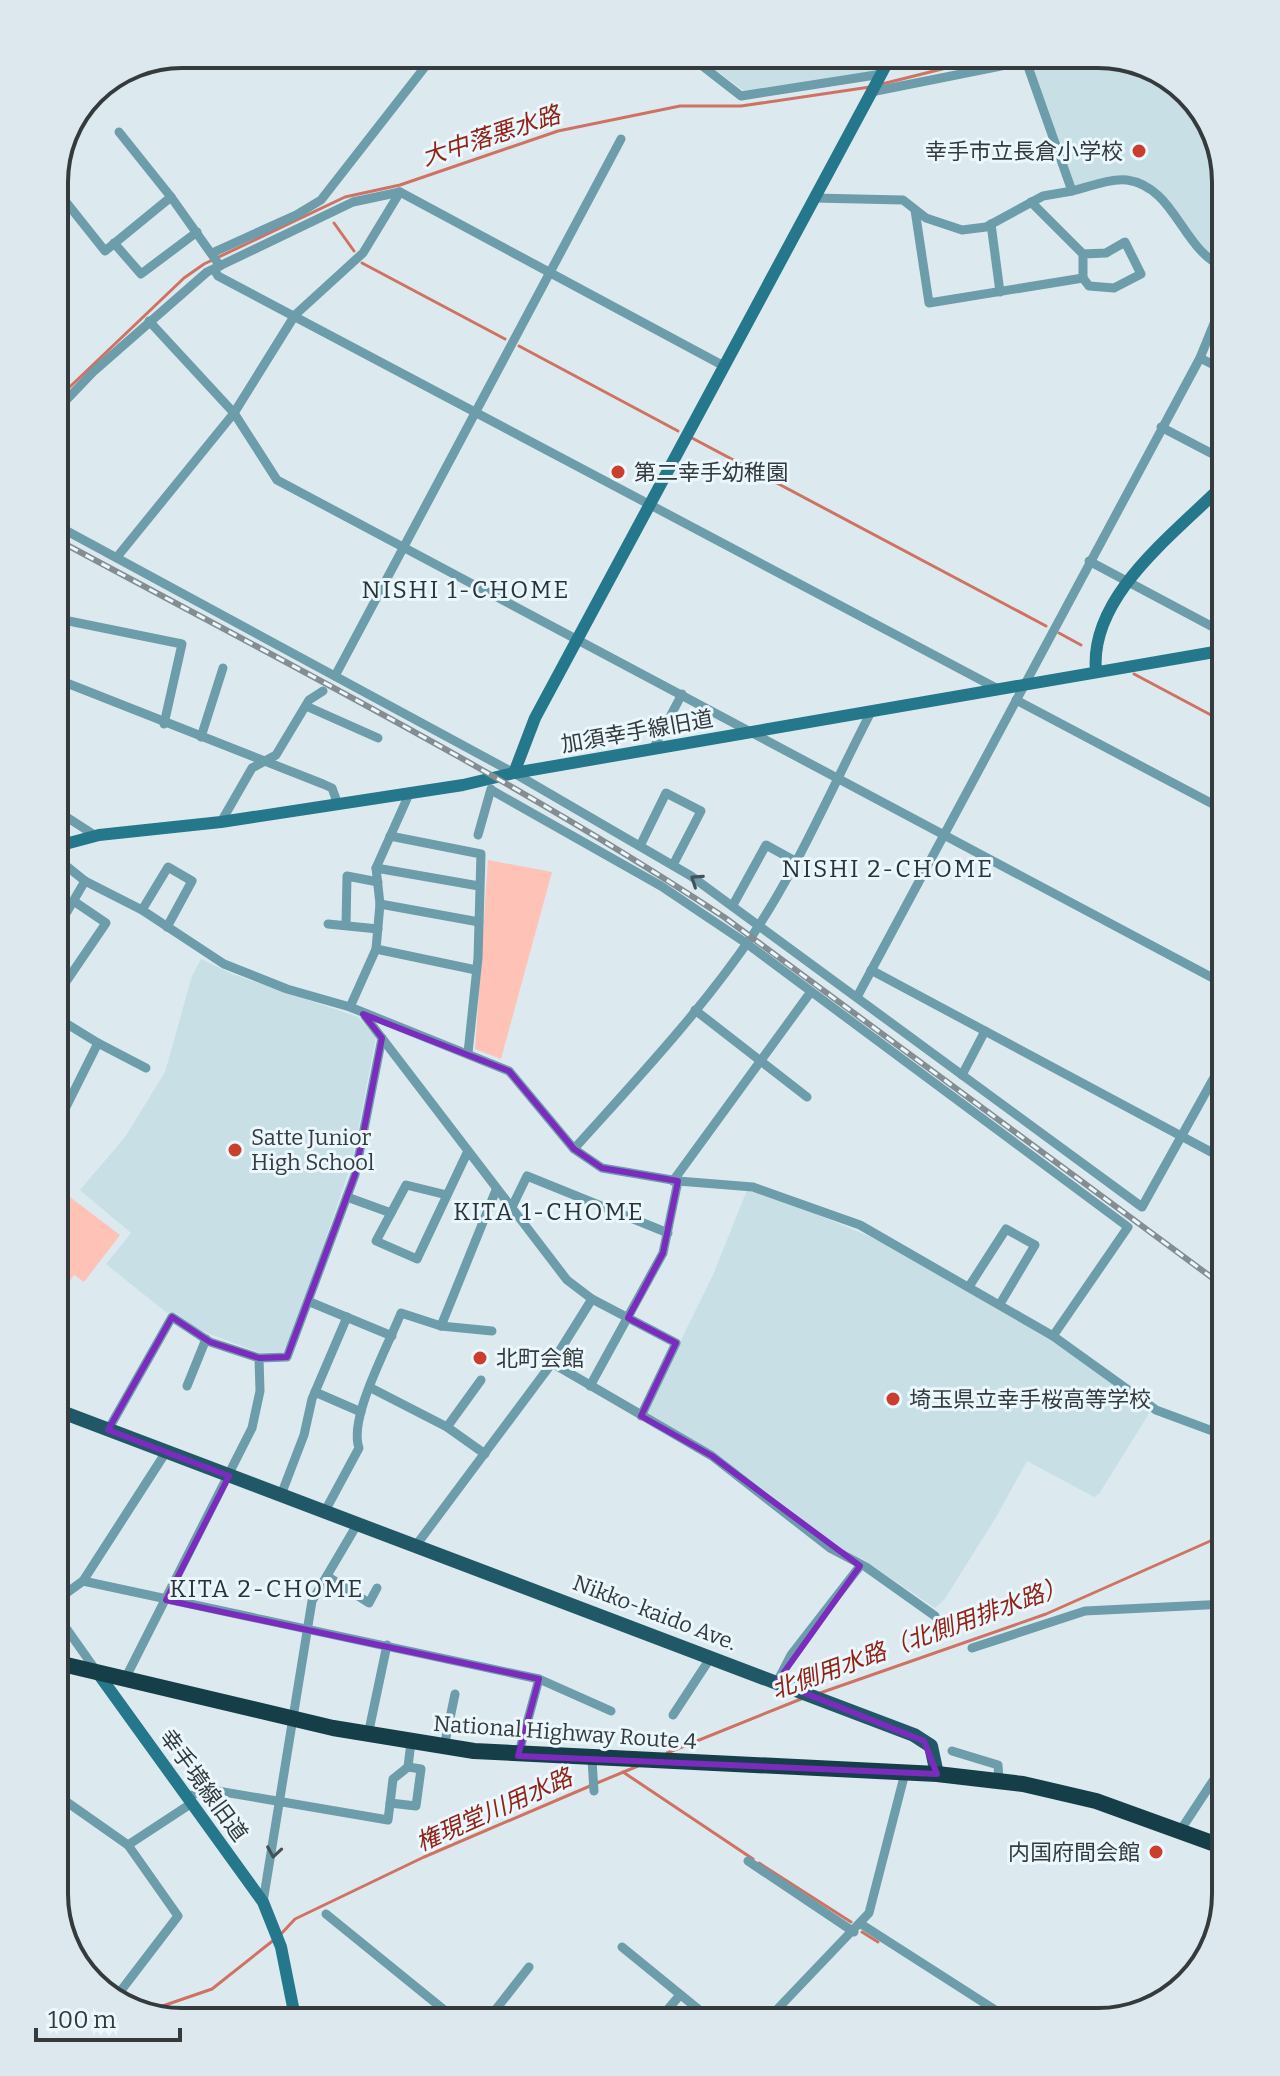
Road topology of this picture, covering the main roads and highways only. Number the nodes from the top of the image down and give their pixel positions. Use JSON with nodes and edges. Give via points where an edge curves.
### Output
{"nodes":[{"id":1,"x":68,"y":1414,"type":"edge"},
{"id":2,"x":68,"y":1665,"type":"edge"},
{"id":3,"x":937,"y":1774,"type":"junction"},
{"id":4,"x":1212,"y":1843,"type":"edge"}],
"edges":[{"from":1,"to":3,"type":"main road","name":"Nikko-kaido Ave.","via":[[924,1741],[933,1750]]},
{"from":2,"to":3,"type":"highway","name":"National Highway Route 4","via":[[295,1720],[444,1747],[518,1756]]},
{"from":3,"to":4,"type":"highway","via":[[1069,1793]]}]}
